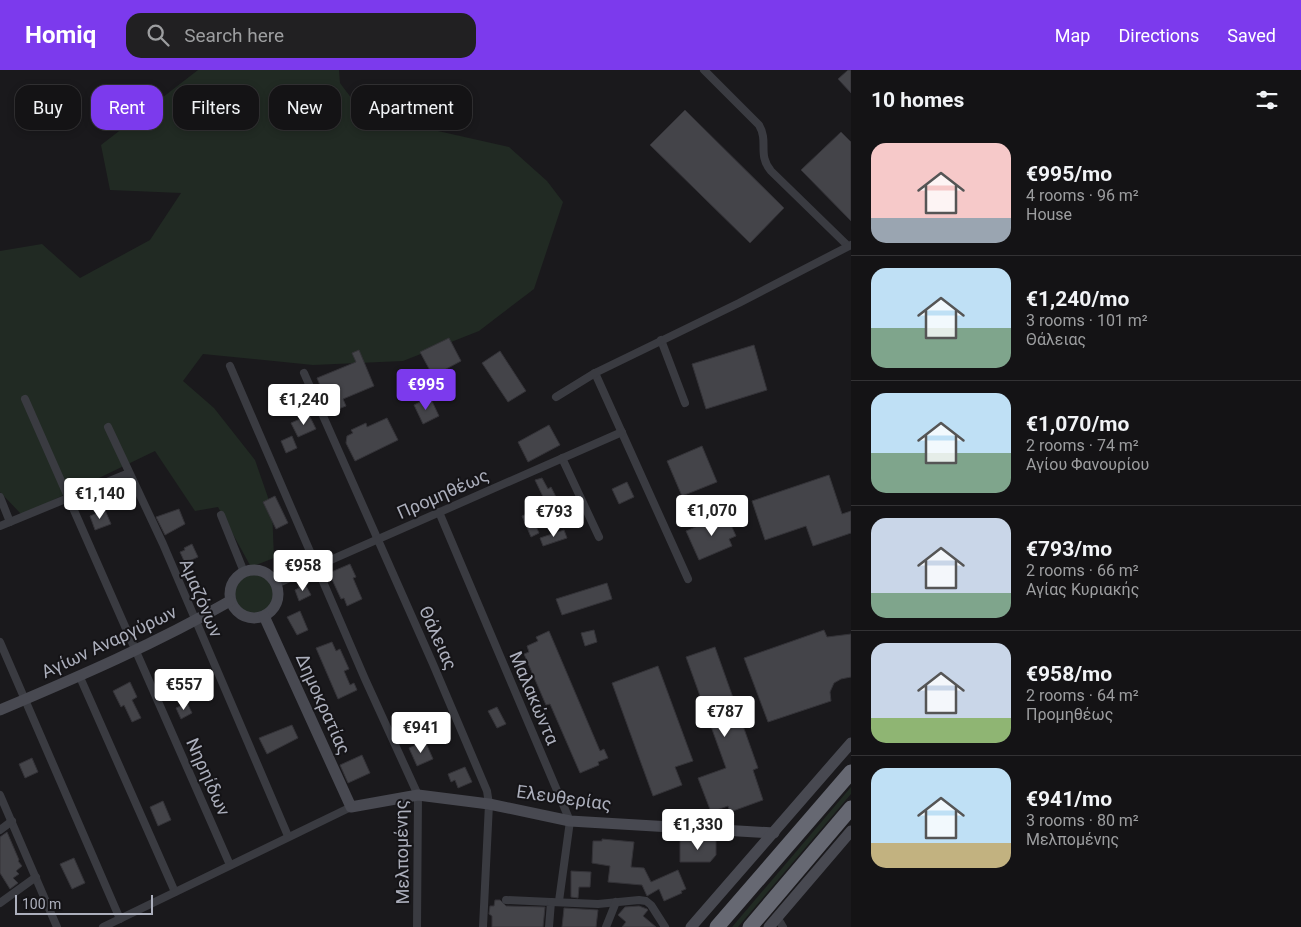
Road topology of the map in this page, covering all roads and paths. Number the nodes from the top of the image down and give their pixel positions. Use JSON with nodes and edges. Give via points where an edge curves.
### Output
{"nodes":[{"id":1,"x":706,"y":71,"type":"edge"},
{"id":2,"x":850,"y":246,"type":"edge"},
{"id":3,"x":661,"y":340,"type":"junction"},
{"id":4,"x":230,"y":366,"type":"dead end"},
{"id":5,"x":304,"y":373,"type":"dead end"},
{"id":6,"x":595,"y":373,"type":"junction"},
{"id":7,"x":556,"y":397,"type":"dead end"},
{"id":8,"x":25,"y":399,"type":"dead end"},
{"id":9,"x":685,"y":403,"type":"dead end"},
{"id":10,"x":108,"y":427,"type":"dead end"},
{"id":11,"x":622,"y":432,"type":"junction"},
{"id":12,"x":562,"y":458,"type":"junction"},
{"id":13,"x":129,"y":473,"type":"junction"},
{"id":14,"x":0,"y":497,"type":"edge"},
{"id":15,"x":68,"y":498,"type":"junction"},
{"id":16,"x":439,"y":512,"type":"junction"},
{"id":17,"x":221,"y":516,"type":"dead end"},
{"id":18,"x":10,"y":522,"type":"junction"},
{"id":19,"x":0,"y":526,"type":"edge"},
{"id":20,"x":599,"y":537,"type":"dead end"},
{"id":21,"x":378,"y":539,"type":"junction"},
{"id":22,"x":318,"y":566,"type":"junction"},
{"id":23,"x":244,"y":572,"type":"junction"},
{"id":24,"x":688,"y":579,"type":"dead end"},
{"id":25,"x":276,"y":584,"type":"junction"},
{"id":26,"x":230,"y":601,"type":"junction"},
{"id":27,"x":264,"y":616,"type":"junction"},
{"id":28,"x":195,"y":621,"type":"junction"},
{"id":29,"x":0,"y":642,"type":"edge"},
{"id":30,"x":136,"y":649,"type":"junction"},
{"id":31,"x":79,"y":675,"type":"junction"},
{"id":32,"x":25,"y":699,"type":"junction"},
{"id":33,"x":0,"y":710,"type":"edge"},
{"id":34,"x":851,"y":743,"type":"edge"},
{"id":35,"x":851,"y":772,"type":"edge"},
{"id":36,"x":0,"y":795,"type":"edge"},
{"id":37,"x":418,"y":795,"type":"junction"},
{"id":38,"x":489,"y":804,"type":"junction"},
{"id":39,"x":351,"y":807,"type":"junction"},
{"id":40,"x":851,"y":808,"type":"edge"},
{"id":41,"x":570,"y":820,"type":"junction"},
{"id":42,"x":12,"y":821,"type":"junction"},
{"id":43,"x":0,"y":830,"type":"edge"},
{"id":44,"x":851,"y":831,"type":"edge"},
{"id":45,"x":774,"y":833,"type":"junction"},
{"id":46,"x":288,"y":836,"type":"junction"},
{"id":47,"x":230,"y":865,"type":"junction"},
{"id":48,"x":36,"y":877,"type":"junction"},
{"id":49,"x":175,"y":892,"type":"junction"},
{"id":50,"x":506,"y":900,"type":"dead end"},
{"id":51,"x":555,"y":902,"type":"junction"},
{"id":52,"x":616,"y":902,"type":"junction"},
{"id":53,"x":0,"y":903,"type":"edge"},
{"id":54,"x":120,"y":919,"type":"junction"},
{"id":55,"x":780,"y":922,"type":"edge"},
{"id":56,"x":58,"y":927,"type":"edge"},
{"id":57,"x":103,"y":927,"type":"edge"},
{"id":58,"x":417,"y":927,"type":"edge"},
{"id":59,"x":483,"y":927,"type":"edge"},
{"id":60,"x":549,"y":927,"type":"edge"},
{"id":61,"x":606,"y":927,"type":"edge"},
{"id":62,"x":665,"y":927,"type":"edge"},
{"id":63,"x":691,"y":927,"type":"edge"},
{"id":64,"x":717,"y":927,"type":"edge"},
{"id":65,"x":750,"y":927,"type":"edge"},
{"id":66,"x":769,"y":927,"type":"edge"}],
"edges":[{"from":1,"to":2,"type":"street","via":[[759,126],[763,136],[763,156],[771,171]]},
{"from":2,"to":3,"type":"street"},
{"from":3,"to":6,"type":"street"},
{"from":3,"to":9,"type":"street"},
{"from":4,"to":22,"type":"street","name":"Μελπομένης"},
{"from":5,"to":21,"type":"street","name":"Θάλειας"},
{"from":6,"to":7,"type":"street"},
{"from":6,"to":11,"type":"street"},
{"from":8,"to":15,"type":"street","name":"Νηρηίδων"},
{"from":10,"to":13,"type":"street","name":"Αμαζόνων"},
{"from":11,"to":12,"type":"street","name":"Προμηθέως"},
{"from":11,"to":24,"type":"street"},
{"from":12,"to":16,"type":"street","name":"Προμηθέως"},
{"from":12,"to":20,"type":"street"},
{"from":13,"to":15,"type":"street"},
{"from":13,"to":28,"type":"street","name":"Αμαζόνων"},
{"from":14,"to":18,"type":"street"},
{"from":15,"to":18,"type":"street"},
{"from":15,"to":30,"type":"street","name":"Νηρηίδων"},
{"from":16,"to":21,"type":"street","name":"Προμηθέως"},
{"from":16,"to":41,"type":"street","name":"Μαλακώντα"},
{"from":17,"to":23,"type":"street"},
{"from":18,"to":19,"type":"street"},
{"from":21,"to":22,"type":"street","name":"Προμηθέως"},
{"from":21,"to":38,"type":"street","name":"Θάλειας","via":[[434,664],[487,791]]},
{"from":22,"to":25,"type":"street","name":"Προμηθέως"},
{"from":22,"to":37,"type":"street","name":"Μελπομένης"},
{"from":23,"to":25,"type":"street","via":[[266,572]]},
{"from":23,"to":26,"type":"street","via":[[232,584]]},
{"from":25,"to":27,"type":"street","via":[[278,600]]},
{"from":26,"to":27,"type":"street","via":[[240,614],[255,619]]},
{"from":26,"to":28,"type":"street","name":"Αγίων Αναργύρων"},
{"from":27,"to":39,"type":"street","name":"Δημοκρατίας"},
{"from":28,"to":30,"type":"street","name":"Αγίων Αναργύρων"},
{"from":28,"to":46,"type":"street","name":"Αμαζόνων"},
{"from":29,"to":32,"type":"street"},
{"from":30,"to":31,"type":"street","name":"Αγίων Αναργύρων"},
{"from":30,"to":47,"type":"street","name":"Νηρηίδων"},
{"from":31,"to":32,"type":"street","name":"Αγίων Αναργύρων"},
{"from":31,"to":49,"type":"street"},
{"from":32,"to":33,"type":"street","name":"Αγίων Αναργύρων"},
{"from":32,"to":54,"type":"street"},
{"from":34,"to":45,"type":"street"},
{"from":35,"to":64,"type":"highway"},
{"from":36,"to":42,"type":"street"},
{"from":37,"to":38,"type":"street","name":"Ελευθερίας"},
{"from":37,"to":39,"type":"street","name":"Ελευθερίας"},
{"from":37,"to":58,"type":"street","name":"Μελπομένης"},
{"from":38,"to":41,"type":"street","name":"Ελευθερίας"},
{"from":38,"to":59,"type":"street","name":"Θάλειας"},
{"from":39,"to":46,"type":"street"},
{"from":40,"to":65,"type":"highway"},
{"from":41,"to":45,"type":"street","name":"Ελευθερίας"},
{"from":41,"to":51,"type":"street"},
{"from":42,"to":43,"type":"street"},
{"from":42,"to":48,"type":"street"},
{"from":44,"to":55,"type":"street"},
{"from":45,"to":63,"type":"street"},
{"from":46,"to":47,"type":"street"},
{"from":47,"to":49,"type":"street"},
{"from":48,"to":53,"type":"street"},
{"from":48,"to":56,"type":"street"},
{"from":49,"to":54,"type":"street"},
{"from":50,"to":51,"type":"street"},
{"from":51,"to":52,"type":"street"},
{"from":51,"to":60,"type":"street"},
{"from":52,"to":61,"type":"street"},
{"from":52,"to":62,"type":"street","via":[[646,902]]},
{"from":54,"to":57,"type":"street"},
{"from":55,"to":66,"type":"street"}]}
